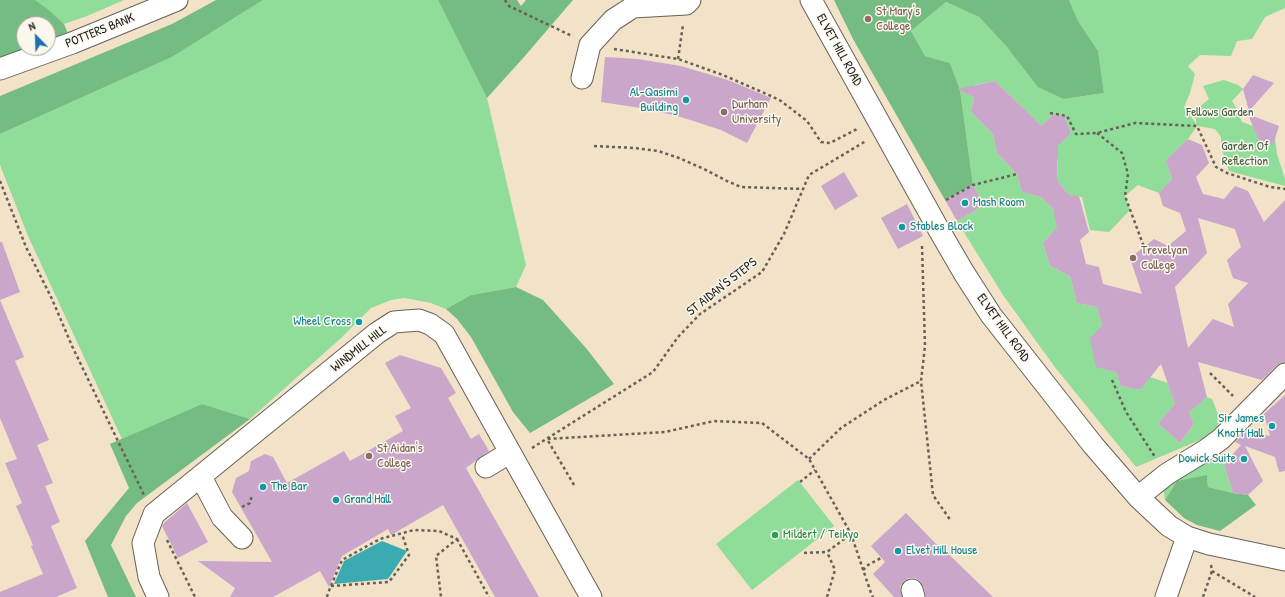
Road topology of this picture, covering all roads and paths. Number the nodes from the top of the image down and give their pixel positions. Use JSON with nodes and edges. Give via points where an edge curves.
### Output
{"nodes":[{"id":1,"x":177,"y":0,"type":"edge"},
{"id":2,"x":505,"y":0,"type":"edge"},
{"id":3,"x":811,"y":0,"type":"edge"},
{"id":4,"x":688,"y":2,"type":"edge"},
{"id":5,"x":590,"y":45,"type":"junction"},
{"id":6,"x":678,"y":59,"type":"junction"},
{"id":7,"x":0,"y":69,"type":"edge"},
{"id":8,"x":582,"y":78,"type":"dead end"},
{"id":9,"x":1050,"y":113,"type":"dead end"},
{"id":10,"x":881,"y":125,"type":"junction"},
{"id":11,"x":1097,"y":133,"type":"junction"},
{"id":12,"x":594,"y":146,"type":"dead end"},
{"id":13,"x":1017,"y":174,"type":"dead end"},
{"id":14,"x":0,"y":181,"type":"edge"},
{"id":15,"x":803,"y":189,"type":"junction"},
{"id":16,"x":1285,"y":189,"type":"edge"},
{"id":17,"x":927,"y":209,"type":"junction"},
{"id":18,"x":922,"y":239,"type":"dead end"},
{"id":19,"x":1144,"y":247,"type":"dead end"},
{"id":20,"x":1285,"y":374,"type":"edge"},
{"id":21,"x":1112,"y":380,"type":"dead end"},
{"id":22,"x":921,"y":381,"type":"junction"},
{"id":23,"x":547,"y":439,"type":"junction"},
{"id":24,"x":511,"y":456,"type":"junction"},
{"id":25,"x":810,"y":460,"type":"junction"},
{"id":26,"x":486,"y":467,"type":"dead end"},
{"id":27,"x":815,"y":470,"type":"junction"},
{"id":28,"x":1167,"y":474,"type":"junction"},
{"id":29,"x":201,"y":477,"type":"junction"},
{"id":30,"x":800,"y":482,"type":"dead end"},
{"id":31,"x":574,"y":484,"type":"dead end"},
{"id":32,"x":1138,"y":498,"type":"junction"},
{"id":33,"x":154,"y":514,"type":"junction"},
{"id":34,"x":951,"y":521,"type":"dead end"},
{"id":35,"x":402,"y":534,"type":"junction"},
{"id":36,"x":851,"y":534,"type":"junction"},
{"id":37,"x":1187,"y":537,"type":"junction"},
{"id":38,"x":242,"y":538,"type":"dead end"},
{"id":39,"x":457,"y":539,"type":"junction"},
{"id":40,"x":1209,"y":544,"type":"junction"},
{"id":41,"x":827,"y":552,"type":"junction"},
{"id":42,"x":804,"y":553,"type":"dead end"},
{"id":43,"x":882,"y":558,"type":"dead end"},
{"id":44,"x":1285,"y":560,"type":"edge"},
{"id":45,"x":863,"y":570,"type":"junction"},
{"id":46,"x":1212,"y":571,"type":"junction"},
{"id":47,"x":331,"y":586,"type":"junction"},
{"id":48,"x":158,"y":597,"type":"edge"},
{"id":49,"x":195,"y":597,"type":"edge"},
{"id":50,"x":327,"y":597,"type":"edge"},
{"id":51,"x":441,"y":597,"type":"edge"},
{"id":52,"x":489,"y":597,"type":"edge"},
{"id":53,"x":591,"y":597,"type":"edge"},
{"id":54,"x":827,"y":597,"type":"edge"},
{"id":55,"x":873,"y":597,"type":"edge"},
{"id":56,"x":1166,"y":597,"type":"edge"},
{"id":57,"x":1202,"y":597,"type":"edge"},
{"id":58,"x":1255,"y":597,"type":"edge"}],
"edges":[{"from":1,"to":7,"type":"street","name":"POTTERS BANK"},
{"from":2,"to":5,"type":"path","via":[[509,6]]},
{"from":3,"to":10,"type":"street","name":"ELVET HILL ROAD"},
{"from":4,"to":5,"type":"street","via":[[633,7],[613,20]]},
{"from":4,"to":6,"type":"path"},
{"from":5,"to":6,"type":"path"},
{"from":5,"to":8,"type":"street"},
{"from":6,"to":10,"type":"path","via":[[723,75],[781,101],[807,121],[822,142],[830,143]]},
{"from":9,"to":11,"type":"path","via":[[1067,116],[1076,134]]},
{"from":10,"to":15,"type":"path","name":"ST AIDAN'S STEPS","via":[[809,175]]},
{"from":10,"to":17,"type":"street","name":"ELVET HILL ROAD"},
{"from":11,"to":16,"type":"path","via":[[1135,123],[1197,126],[1216,167],[1270,187]]},
{"from":11,"to":19,"type":"path","via":[[1122,153],[1128,174],[1125,196]]},
{"from":12,"to":15,"type":"path","via":[[658,151],[741,187]]},
{"from":13,"to":17,"type":"path","via":[[972,185]]},
{"from":14,"to":33,"type":"path","via":[[26,247]]},
{"from":15,"to":23,"type":"path","name":"ST AIDAN'S STEPS","via":[[784,234],[762,272],[700,314],[678,337],[653,372]]},
{"from":17,"to":32,"type":"street","name":"ELVET HILL ROAD","via":[[991,315]]},
{"from":18,"to":22,"type":"path","via":[[925,346]]},
{"from":20,"to":28,"type":"street","via":[[1221,439]]},
{"from":21,"to":28,"type":"path","via":[[1126,412]]},
{"from":22,"to":25,"type":"path","via":[[884,400],[841,428]]},
{"from":22,"to":34,"type":"path","via":[[933,495]]},
{"from":23,"to":24,"type":"path","name":"ST AIDAN'S STEPS"},
{"from":23,"to":25,"type":"path","via":[[665,432],[714,421],[762,423]]},
{"from":23,"to":31,"type":"path"},
{"from":24,"to":26,"type":"street"},
{"from":24,"to":29,"type":"street","name":"WINDMILL HILL","via":[[444,334],[419,320],[394,322],[377,333]]},
{"from":24,"to":53,"type":"street","name":"WINDMILL HILL"},
{"from":25,"to":27,"type":"path"},
{"from":27,"to":30,"type":"path"},
{"from":27,"to":36,"type":"path"},
{"from":28,"to":32,"type":"street"},
{"from":29,"to":33,"type":"street","name":"WINDMILL HILL"},
{"from":29,"to":38,"type":"street","via":[[222,517]]},
{"from":32,"to":37,"type":"street","name":"ELVET HILL ROAD","via":[[1169,526]]},
{"from":33,"to":48,"type":"street","via":[[143,543],[149,577]]},
{"from":33,"to":49,"type":"path"},
{"from":35,"to":39,"type":"path","via":[[414,530],[439,531]]},
{"from":35,"to":47,"type":"path","via":[[380,539],[342,560]]},
{"from":35,"to":47,"type":"path","via":[[409,555],[389,582]]},
{"from":36,"to":41,"type":"path"},
{"from":36,"to":45,"type":"path"},
{"from":37,"to":40,"type":"street","name":"ELVET HILL ROAD"},
{"from":37,"to":56,"type":"street"},
{"from":39,"to":51,"type":"path","via":[[436,556]]},
{"from":39,"to":52,"type":"path"},
{"from":40,"to":44,"type":"street","name":"ELVET HILL ROAD"},
{"from":40,"to":46,"type":"path"},
{"from":41,"to":42,"type":"path"},
{"from":41,"to":54,"type":"path","via":[[836,570]]},
{"from":43,"to":45,"type":"path"},
{"from":45,"to":55,"type":"path"},
{"from":46,"to":57,"type":"path"},
{"from":46,"to":58,"type":"path"},
{"from":47,"to":50,"type":"path"}]}
